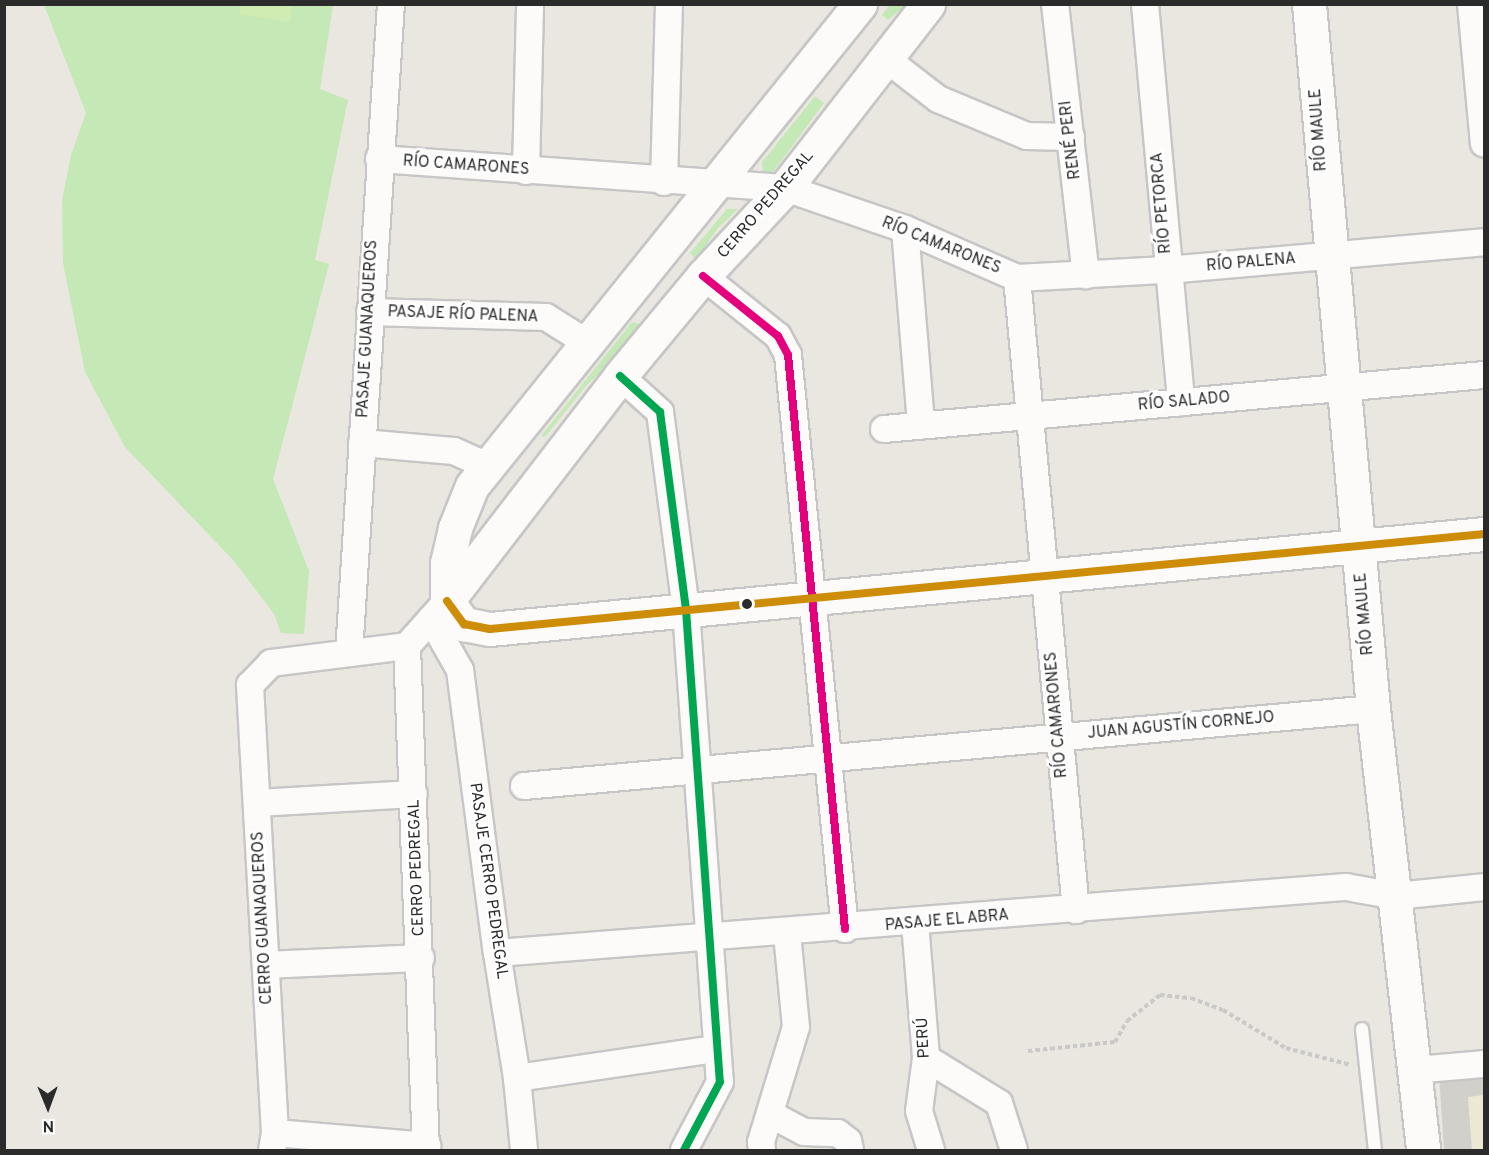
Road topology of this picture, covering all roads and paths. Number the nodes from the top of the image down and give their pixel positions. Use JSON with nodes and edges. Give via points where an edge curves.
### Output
{"nodes":[{"id":1,"x":391,"y":4,"type":"edge"},
{"id":2,"x":530,"y":4,"type":"edge"},
{"id":3,"x":860,"y":4,"type":"edge"},
{"id":4,"x":928,"y":4,"type":"edge"},
{"id":5,"x":1055,"y":4,"type":"edge"},
{"id":6,"x":1144,"y":4,"type":"edge"},
{"id":7,"x":1310,"y":4,"type":"edge"},
{"id":8,"x":1471,"y":4,"type":"edge"},
{"id":9,"x":671,"y":7,"type":"edge"},
{"id":10,"x":885,"y":58,"type":"junction"},
{"id":11,"x":1071,"y":137,"type":"junction"},
{"id":12,"x":1485,"y":143,"type":"edge"},
{"id":13,"x":379,"y":159,"type":"junction"},
{"id":14,"x":526,"y":171,"type":"junction"},
{"id":15,"x":664,"y":182,"type":"junction"},
{"id":16,"x":716,"y":186,"type":"junction"},
{"id":17,"x":785,"y":188,"type":"junction"},
{"id":18,"x":905,"y":229,"type":"junction"},
{"id":19,"x":1485,"y":242,"type":"edge"},
{"id":20,"x":1329,"y":256,"type":"junction"},
{"id":21,"x":1167,"y":270,"type":"junction"},
{"id":22,"x":1086,"y":275,"type":"junction"},
{"id":23,"x":703,"y":276,"type":"junction"},
{"id":24,"x":1017,"y":278,"type":"junction"},
{"id":25,"x":369,"y":312,"type":"junction"},
{"id":26,"x":586,"y":342,"type":"junction"},
{"id":27,"x":1485,"y":375,"type":"edge"},
{"id":28,"x":620,"y":376,"type":"junction"},
{"id":29,"x":1342,"y":388,"type":"junction"},
{"id":30,"x":1181,"y":402,"type":"junction"},
{"id":31,"x":1030,"y":416,"type":"junction"},
{"id":32,"x":921,"y":425,"type":"junction"},
{"id":33,"x":884,"y":429,"type":"dead end"},
{"id":34,"x":362,"y":443,"type":"junction"},
{"id":35,"x":488,"y":466,"type":"junction"},
{"id":36,"x":1485,"y":534,"type":"edge"},
{"id":37,"x":1359,"y":546,"type":"junction"},
{"id":38,"x":1044,"y":576,"type":"junction"},
{"id":39,"x":812,"y":598,"type":"junction"},
{"id":40,"x":439,"y":610,"type":"junction"},
{"id":41,"x":686,"y":610,"type":"junction"},
{"id":42,"x":407,"y":646,"type":"junction"},
{"id":43,"x":349,"y":653,"type":"junction"},
{"id":44,"x":1373,"y":709,"type":"junction"},
{"id":45,"x":1059,"y":737,"type":"junction"},
{"id":46,"x":828,"y":758,"type":"junction"},
{"id":47,"x":698,"y":770,"type":"junction"},
{"id":48,"x":524,"y":786,"type":"dead end"},
{"id":49,"x":414,"y":794,"type":"junction"},
{"id":50,"x":257,"y":803,"type":"junction"},
{"id":51,"x":1485,"y":887,"type":"edge"},
{"id":52,"x":1396,"y":896,"type":"junction"},
{"id":53,"x":1076,"y":910,"type":"junction"},
{"id":54,"x":915,"y":923,"type":"junction"},
{"id":55,"x":845,"y":929,"type":"junction"},
{"id":56,"x":787,"y":934,"type":"junction"},
{"id":57,"x":711,"y":940,"type":"junction"},
{"id":58,"x":497,"y":953,"type":"junction"},
{"id":59,"x":421,"y":958,"type":"junction"},
{"id":60,"x":266,"y":965,"type":"junction"},
{"id":61,"x":1362,"y":1029,"type":"dead end"},
{"id":62,"x":717,"y":1048,"type":"junction"},
{"id":63,"x":1028,"y":1051,"type":"dead end"},
{"id":64,"x":926,"y":1058,"type":"junction"},
{"id":65,"x":1485,"y":1064,"type":"edge"},
{"id":66,"x":1365,"y":1066,"type":"junction"},
{"id":67,"x":1415,"y":1070,"type":"junction"},
{"id":68,"x":517,"y":1078,"type":"junction"},
{"id":69,"x":770,"y":1114,"type":"junction"},
{"id":70,"x":274,"y":1142,"type":"edge"},
{"id":71,"x":427,"y":1148,"type":"edge"},
{"id":72,"x":524,"y":1150,"type":"edge"},
{"id":73,"x":684,"y":1150,"type":"edge"},
{"id":74,"x":762,"y":1150,"type":"edge"},
{"id":75,"x":850,"y":1150,"type":"edge"},
{"id":76,"x":931,"y":1150,"type":"edge"},
{"id":77,"x":1014,"y":1150,"type":"edge"},
{"id":78,"x":1375,"y":1150,"type":"edge"},
{"id":79,"x":1423,"y":1150,"type":"edge"}],
"edges":[{"from":1,"to":13,"type":"street","name":"PASAJE GUANAQUEROS"},
{"from":2,"to":14,"type":"street"},
{"from":3,"to":16,"type":"street"},
{"from":4,"to":10,"type":"street","name":"CERRO PEDREGAL"},
{"from":5,"to":11,"type":"street","name":"RENÉ PERI"},
{"from":6,"to":21,"type":"street","name":"RÍO PETORCA"},
{"from":7,"to":20,"type":"street","name":"RÍO MAULE"},
{"from":8,"to":12,"type":"street"},
{"from":9,"to":15,"type":"street"},
{"from":10,"to":11,"type":"street","via":[[938,99],[1027,136]]},
{"from":10,"to":17,"type":"street","name":"CERRO PEDREGAL"},
{"from":11,"to":22,"type":"street","name":"RENÉ PERI"},
{"from":13,"to":14,"type":"street","name":"RÍO CAMARONES"},
{"from":13,"to":25,"type":"street","name":"PASAJE GUANAQUEROS"},
{"from":14,"to":15,"type":"street","name":"RÍO CAMARONES"},
{"from":15,"to":16,"type":"street","name":"RÍO CAMARONES"},
{"from":16,"to":17,"type":"street","name":"RÍO CAMARONES"},
{"from":16,"to":26,"type":"street"},
{"from":17,"to":18,"type":"street","name":"RÍO CAMARONES"},
{"from":17,"to":23,"type":"street","name":"CERRO PEDREGAL"},
{"from":18,"to":24,"type":"street","name":"RÍO CAMARONES"},
{"from":18,"to":32,"type":"street"},
{"from":19,"to":20,"type":"street","name":"RÍO PALENA"},
{"from":20,"to":21,"type":"street","name":"RÍO PALENA"},
{"from":20,"to":29,"type":"street","name":"RÍO MAULE"},
{"from":21,"to":22,"type":"street","name":"RÍO PALENA"},
{"from":21,"to":30,"type":"street","name":"RÍO PETORCA"},
{"from":22,"to":24,"type":"street","name":"RÍO PALENA"},
{"from":23,"to":28,"type":"street","name":"CERRO PEDREGAL"},
{"from":23,"to":39,"type":"street","via":[[785,344]]},
{"from":24,"to":31,"type":"street","name":"RÍO CAMARONES"},
{"from":25,"to":26,"type":"street","name":"PASAJE RÍO PALENA","via":[[546,317]]},
{"from":25,"to":34,"type":"street","name":"PASAJE GUANAQUEROS"},
{"from":26,"to":35,"type":"street"},
{"from":27,"to":29,"type":"street","name":"RÍO SALADO"},
{"from":28,"to":40,"type":"street","name":"CERRO PEDREGAL"},
{"from":28,"to":41,"type":"street","via":[[660,412]]},
{"from":29,"to":30,"type":"street","name":"RÍO SALADO"},
{"from":29,"to":37,"type":"street","name":"RÍO MAULE"},
{"from":30,"to":31,"type":"street","name":"RÍO SALADO"},
{"from":31,"to":32,"type":"street","name":"RÍO SALADO"},
{"from":31,"to":38,"type":"street","name":"RÍO CAMARONES"},
{"from":32,"to":33,"type":"street","name":"RÍO SALADO"},
{"from":34,"to":35,"type":"street","via":[[454,451]]},
{"from":34,"to":43,"type":"street","name":"PASAJE GUANAQUEROS"},
{"from":35,"to":40,"type":"street","via":[[472,486],[455,528]]},
{"from":36,"to":37,"type":"street"},
{"from":37,"to":38,"type":"street"},
{"from":37,"to":44,"type":"street","name":"RÍO MAULE"},
{"from":38,"to":39,"type":"street"},
{"from":38,"to":45,"type":"street","name":"RÍO CAMARONES"},
{"from":39,"to":41,"type":"street"},
{"from":39,"to":46,"type":"street"},
{"from":40,"to":41,"type":"street","via":[[464,624],[490,629]]},
{"from":40,"to":42,"type":"street","name":"CERRO PEDREGAL"},
{"from":40,"to":58,"type":"street","name":"PASAJE CERRO PEDREGAL","via":[[460,670]]},
{"from":41,"to":47,"type":"street"},
{"from":42,"to":43,"type":"street"},
{"from":42,"to":49,"type":"street","name":"CERRO PEDREGAL"},
{"from":43,"to":50,"type":"street","name":"CERRO GUANAQUEROS","via":[[271,663],[250,685]]},
{"from":44,"to":45,"type":"street","name":"JUAN AGUSTÍN CORNEJO"},
{"from":44,"to":52,"type":"street","name":"RÍO MAULE"},
{"from":45,"to":46,"type":"street","name":"JUAN AGUSTÍN CORNEJO"},
{"from":45,"to":53,"type":"street","name":"RÍO CAMARONES"},
{"from":46,"to":47,"type":"street","name":"JUAN AGUSTÍN CORNEJO"},
{"from":46,"to":55,"type":"street"},
{"from":47,"to":48,"type":"street","name":"JUAN AGUSTÍN CORNEJO"},
{"from":47,"to":57,"type":"street"},
{"from":49,"to":50,"type":"street"},
{"from":49,"to":59,"type":"street","name":"CERRO PEDREGAL"},
{"from":50,"to":60,"type":"street","name":"CERRO GUANAQUEROS"},
{"from":51,"to":52,"type":"street","name":"PASAJE EL ABRA"},
{"from":52,"to":53,"type":"street","name":"PASAJE EL ABRA","via":[[1346,887]]},
{"from":52,"to":67,"type":"street","name":"RÍO MAULE"},
{"from":53,"to":54,"type":"street","name":"PASAJE EL ABRA"},
{"from":54,"to":55,"type":"street","name":"PASAJE EL ABRA"},
{"from":54,"to":64,"type":"street","name":"PERÚ"},
{"from":55,"to":56,"type":"street","name":"PASAJE EL ABRA"},
{"from":56,"to":57,"type":"street","name":"PASAJE EL ABRA"},
{"from":56,"to":69,"type":"street","via":[[796,1027]]},
{"from":57,"to":58,"type":"street","name":"PASAJE EL ABRA"},
{"from":57,"to":62,"type":"street"},
{"from":58,"to":68,"type":"street","name":"PASAJE CERRO PEDREGAL"},
{"from":59,"to":60,"type":"street"},
{"from":59,"to":71,"type":"street","name":"CERRO PEDREGAL"},
{"from":60,"to":70,"type":"street","name":"CERRO GUANAQUEROS"},
{"from":61,"to":66,"type":"lane"},
{"from":62,"to":68,"type":"street"},
{"from":62,"to":73,"type":"street","via":[[720,1082]]},
{"from":63,"to":66,"type":"path","via":[[1115,1042],[1127,1022],[1160,995],[1191,998],[1223,1010],[1286,1048],[1334,1063]]},
{"from":64,"to":76,"type":"street","name":"PERÚ","via":[[919,1111]]},
{"from":64,"to":77,"type":"street","via":[[999,1102]]},
{"from":65,"to":67,"type":"street"},
{"from":66,"to":78,"type":"lane"},
{"from":67,"to":79,"type":"street","name":"RÍO MAULE"},
{"from":68,"to":72,"type":"street","name":"PASAJE CERRO PEDREGAL"},
{"from":69,"to":74,"type":"street"},
{"from":69,"to":75,"type":"street","via":[[804,1132],[838,1133],[848,1141]]},
{"from":70,"to":71,"type":"street"}]}
